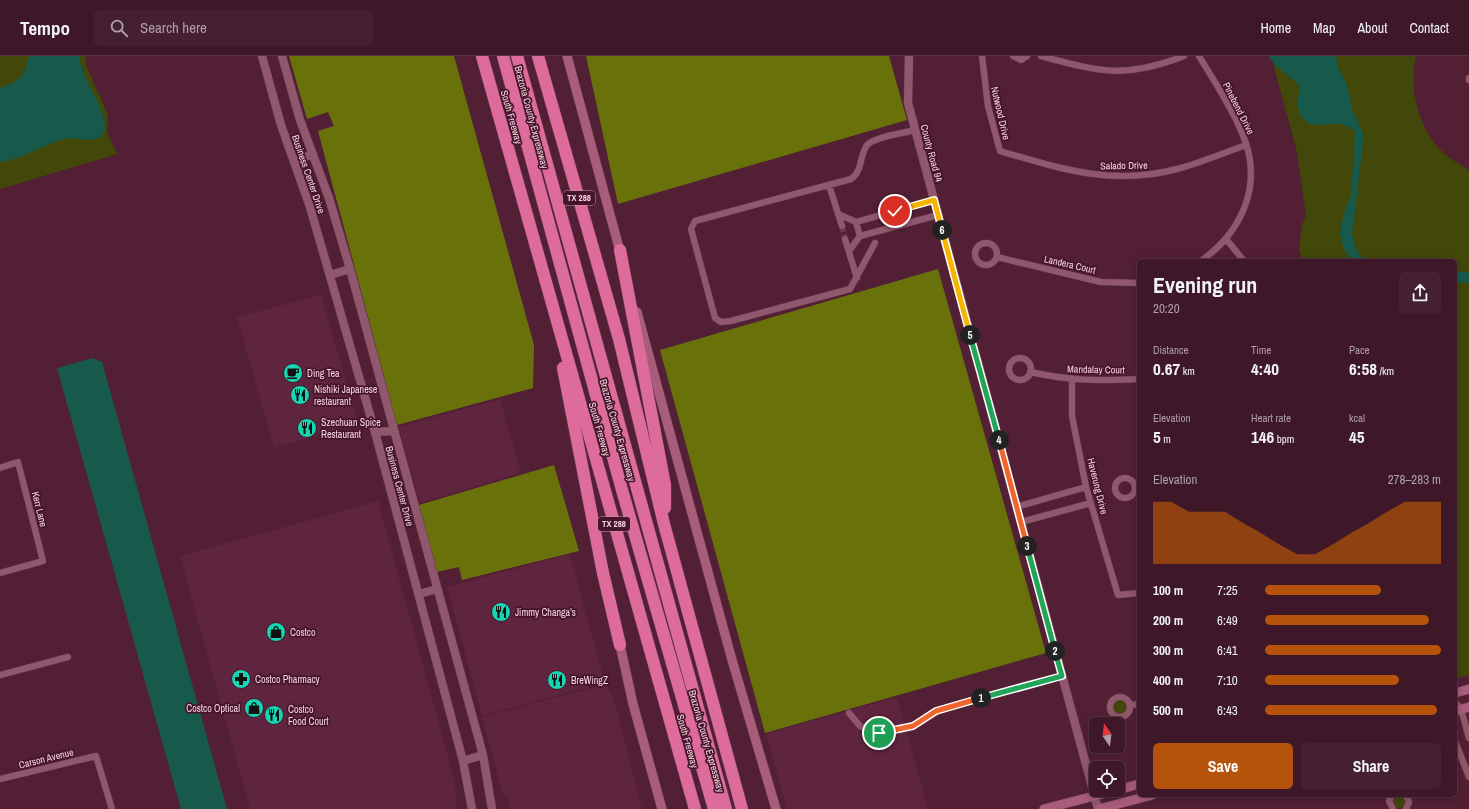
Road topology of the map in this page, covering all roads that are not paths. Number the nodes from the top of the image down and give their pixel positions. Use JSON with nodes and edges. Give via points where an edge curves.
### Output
{"nodes":[{"id":1,"x":262,"y":56,"type":"edge"},
{"id":2,"x":282,"y":56,"type":"edge"},
{"id":3,"x":482,"y":56,"type":"edge"},
{"id":4,"x":502,"y":56,"type":"edge"},
{"id":5,"x":516,"y":56,"type":"edge"},
{"id":6,"x":538,"y":56,"type":"edge"},
{"id":7,"x":567,"y":56,"type":"edge"},
{"id":8,"x":909,"y":56,"type":"edge"},
{"id":9,"x":982,"y":56,"type":"edge"},
{"id":10,"x":1013,"y":56,"type":"edge"},
{"id":11,"x":1027,"y":56,"type":"edge"},
{"id":12,"x":1040,"y":56,"type":"edge"},
{"id":13,"x":1184,"y":56,"type":"edge"},
{"id":14,"x":1199,"y":56,"type":"edge"},
{"id":15,"x":915,"y":130,"type":"junction"},
{"id":16,"x":1246,"y":145,"type":"junction"},
{"id":17,"x":1000,"y":151,"type":"joint"},
{"id":18,"x":313,"y":154,"type":"junction"},
{"id":19,"x":294,"y":161,"type":"junction"},
{"id":20,"x":830,"y":184,"type":"junction"},
{"id":21,"x":934,"y":200,"type":"junction"},
{"id":22,"x":838,"y":214,"type":"junction"},
{"id":23,"x":938,"y":215,"type":"junction"},
{"id":24,"x":856,"y":222,"type":"junction"},
{"id":25,"x":842,"y":226,"type":"tunnel mouth"},
{"id":26,"x":860,"y":236,"type":"junction"},
{"id":27,"x":534,"y":238,"type":"junction"},
{"id":28,"x":845,"y":238,"type":"tunnel mouth"},
{"id":29,"x":1226,"y":239,"type":"junction"},
{"id":30,"x":875,"y":243,"type":"dead end"},
{"id":31,"x":620,"y":250,"type":"junction"},
{"id":32,"x":849,"y":251,"type":"junction"},
{"id":33,"x":997,"y":257,"type":"dead end"},
{"id":34,"x":1203,"y":259,"type":"edge"},
{"id":35,"x":1242,"y":259,"type":"edge"},
{"id":36,"x":350,"y":269,"type":"junction"},
{"id":37,"x":330,"y":275,"type":"junction"},
{"id":38,"x":857,"y":278,"type":"junction"},
{"id":39,"x":1137,"y":283,"type":"edge"},
{"id":40,"x":1030,"y":372,"type":"dead end"},
{"id":41,"x":1137,"y":379,"type":"edge"},
{"id":42,"x":1072,"y":380,"type":"junction"},
{"id":43,"x":394,"y":431,"type":"junction"},
{"id":44,"x":375,"y":432,"type":"junction"},
{"id":45,"x":0,"y":468,"type":"edge"},
{"id":46,"x":1086,"y":487,"type":"junction"},
{"id":47,"x":1091,"y":503,"type":"junction"},
{"id":48,"x":1016,"y":507,"type":"junction"},
{"id":49,"x":1020,"y":522,"type":"junction"},
{"id":50,"x":664,"y":524,"type":"junction"},
{"id":51,"x":0,"y":573,"type":"edge"},
{"id":52,"x":437,"y":589,"type":"junction"},
{"id":53,"x":1137,"y":593,"type":"edge"},
{"id":54,"x":420,"y":594,"type":"junction"},
{"id":55,"x":620,"y":645,"type":"joint"},
{"id":56,"x":68,"y":657,"type":"dead end"},
{"id":57,"x":0,"y":675,"type":"edge"},
{"id":58,"x":1062,"y":676,"type":"junction"},
{"id":59,"x":1469,"y":689,"type":"edge"},
{"id":60,"x":1457,"y":692,"type":"edge"},
{"id":61,"x":1137,"y":704,"type":"edge"},
{"id":62,"x":1131,"y":705,"type":"dead end"},
{"id":63,"x":1460,"y":707,"type":"edge"},
{"id":64,"x":848,"y":713,"type":"dead end"},
{"id":65,"x":1469,"y":738,"type":"edge"},
{"id":66,"x":1457,"y":746,"type":"edge"},
{"id":67,"x":483,"y":755,"type":"junction"},
{"id":68,"x":463,"y":761,"type":"junction"},
{"id":69,"x":1089,"y":774,"type":"edge"},
{"id":70,"x":1469,"y":777,"type":"edge"},
{"id":71,"x":0,"y":779,"type":"edge"},
{"id":72,"x":1137,"y":785,"type":"edge"},
{"id":73,"x":770,"y":788,"type":"junction"},
{"id":74,"x":1125,"y":788,"type":"edge"},
{"id":75,"x":1091,"y":797,"type":"edge"},
{"id":76,"x":1095,"y":797,"type":"edge"},
{"id":77,"x":1144,"y":797,"type":"edge"},
{"id":78,"x":1391,"y":797,"type":"edge"},
{"id":79,"x":1407,"y":797,"type":"edge"},
{"id":80,"x":112,"y":809,"type":"edge"},
{"id":81,"x":472,"y":809,"type":"edge"},
{"id":82,"x":492,"y":809,"type":"edge"},
{"id":83,"x":662,"y":809,"type":"edge"},
{"id":84,"x":695,"y":809,"type":"edge"},
{"id":85,"x":714,"y":809,"type":"edge"},
{"id":86,"x":726,"y":809,"type":"edge"},
{"id":87,"x":742,"y":809,"type":"edge"},
{"id":88,"x":771,"y":809,"type":"edge"},
{"id":89,"x":776,"y":809,"type":"edge"},
{"id":90,"x":1044,"y":809,"type":"edge"},
{"id":91,"x":1098,"y":809,"type":"edge"},
{"id":92,"x":1393,"y":809,"type":"edge"},
{"id":93,"x":1406,"y":809,"type":"edge"}],
"edges":[{"from":1,"to":19,"type":"street","name":"Business Center Drive"},
{"from":2,"to":18,"type":"street","name":"Business Center Drive","via":[[300,120]]},
{"from":3,"to":27,"type":"highway","name":"South Freeway","number":"TX 288"},
{"from":4,"to":85,"type":"highway","name":"Brazoria County Expressway","via":[[622,490]]},
{"from":5,"to":86,"type":"highway","name":"Brazoria County Expressway"},
{"from":6,"to":50,"type":"highway","number":"TX 288","via":[[619,339]]},
{"from":7,"to":31,"type":"main road"},
{"from":8,"to":15,"type":"street","name":"County Road 94","via":[[908,103]]},
{"from":9,"to":17,"type":"street","name":"Nutwood Drive","via":[[988,106]]},
{"from":10,"to":11,"type":"street","via":[[1021,60]]},
{"from":12,"to":13,"type":"street","via":[[1087,68],[1121,71],[1158,66]]},
{"from":14,"to":16,"type":"street","name":"Pinebend Drive","via":[[1221,93]]},
{"from":15,"to":20,"type":"street","via":[[873,141],[867,146],[857,174],[851,179]]},
{"from":15,"to":21,"type":"street","name":"County Road 94"},
{"from":16,"to":17,"type":"street","name":"Salado Drive","via":[[1177,169],[1118,177],[1070,171]]},
{"from":16,"to":29,"type":"street","name":"Pinebend Drive","via":[[1250,172],[1247,200],[1239,220]]},
{"from":18,"to":19,"type":"street"},
{"from":18,"to":36,"type":"street","name":"Business Center Drive"},
{"from":19,"to":37,"type":"street","name":"Business Center Drive"},
{"from":20,"to":22,"type":"street"},
{"from":20,"to":38,"type":"street","via":[[696,221],[691,229],[715,318],[721,322],[731,321],[850,288]]},
{"from":21,"to":23,"type":"street","name":"County Road 94"},
{"from":21,"to":24,"type":"street"},
{"from":22,"to":24,"type":"street"},
{"from":22,"to":25,"type":"street"},
{"from":23,"to":26,"type":"street"},
{"from":23,"to":48,"type":"street","name":"County Road 94"},
{"from":24,"to":26,"type":"street"},
{"from":26,"to":32,"type":"street"},
{"from":27,"to":55,"type":"highway","via":[[575,422],[602,566]]},
{"from":27,"to":84,"type":"highway","name":"South Freeway","number":"TX 288"},
{"from":28,"to":32,"type":"street"},
{"from":29,"to":34,"type":"street"},
{"from":29,"to":35,"type":"street"},
{"from":30,"to":38,"type":"street"},
{"from":31,"to":50,"type":"highway","via":[[666,485]]},
{"from":31,"to":73,"type":"main road","via":[[732,660]]},
{"from":32,"to":38,"type":"street"},
{"from":33,"to":39,"type":"street","name":"Landera Court","via":[[1101,282]]},
{"from":36,"to":37,"type":"street"},
{"from":36,"to":43,"type":"street","name":"Business Center Drive"},
{"from":37,"to":44,"type":"street","name":"Business Center Drive"},
{"from":40,"to":42,"type":"street","name":"Mandalay Court"},
{"from":41,"to":42,"type":"street","name":"Mandalay Court"},
{"from":42,"to":46,"type":"street","name":"Haverung Drive","via":[[1072,416]]},
{"from":43,"to":44,"type":"street"},
{"from":43,"to":52,"type":"street","name":"Business Center Drive"},
{"from":44,"to":54,"type":"street","name":"Business Center Drive"},
{"from":45,"to":51,"type":"street","name":"Kerr Lane","via":[[18,462],[43,561]]},
{"from":46,"to":47,"type":"street","name":"Haverung Drive"},
{"from":46,"to":48,"type":"street"},
{"from":47,"to":49,"type":"street"},
{"from":47,"to":53,"type":"street","name":"Haverung Drive","via":[[1118,595]]},
{"from":48,"to":49,"type":"street","name":"County Road 94"},
{"from":49,"to":58,"type":"street","name":"County Road 94"},
{"from":50,"to":87,"type":"highway","number":"TX 288"},
{"from":52,"to":54,"type":"street"},
{"from":52,"to":67,"type":"street","name":"Business Center Drive"},
{"from":54,"to":68,"type":"street","name":"Business Center Drive"},
{"from":55,"to":83,"type":"main road","via":[[633,704]]},
{"from":56,"to":57,"type":"street"},
{"from":58,"to":64,"type":"street","via":[[942,709],[913,726],[886,732],[875,732],[860,726]]},
{"from":58,"to":69,"type":"street","name":"County Road 94"},
{"from":59,"to":60,"type":"main road"},
{"from":61,"to":62,"type":"street"},
{"from":63,"to":65,"type":"street"},
{"from":66,"to":70,"type":"street"},
{"from":67,"to":68,"type":"street"},
{"from":67,"to":82,"type":"street","name":"Business Center Drive"},
{"from":68,"to":81,"type":"street","name":"Business Center Drive"},
{"from":71,"to":80,"type":"street","name":"Carson Avenue","via":[[96,756]]},
{"from":72,"to":74,"type":"main road"},
{"from":73,"to":88,"type":"main road"},
{"from":73,"to":89,"type":"main road"},
{"from":75,"to":90,"type":"main road"},
{"from":76,"to":91,"type":"street","name":"County Road 94"},
{"from":77,"to":91,"type":"main road"},
{"from":78,"to":92,"type":"street","via":[[1389,801]]},
{"from":79,"to":93,"type":"street","via":[[1409,802]]}]}
